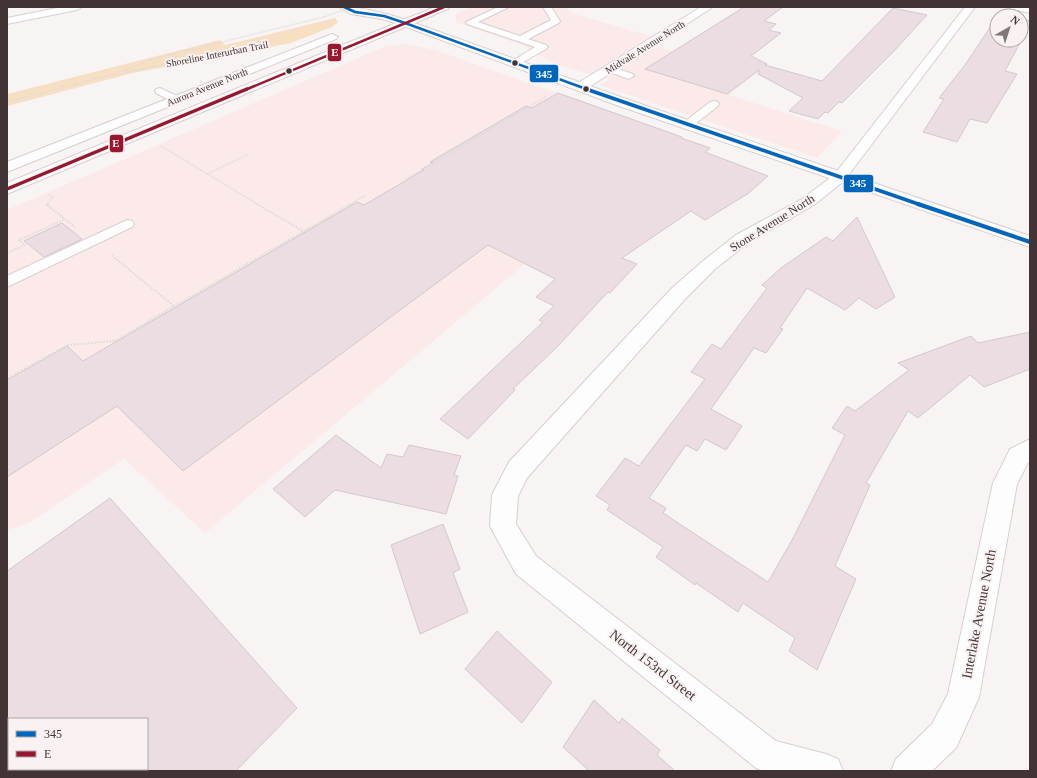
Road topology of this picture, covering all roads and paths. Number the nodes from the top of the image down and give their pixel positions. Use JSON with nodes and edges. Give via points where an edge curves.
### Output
{"nodes":[{"id":1,"x":77,"y":7,"type":"edge"},
{"id":2,"x":344,"y":7,"type":"edge"},
{"id":3,"x":352,"y":7,"type":"edge"},
{"id":4,"x":374,"y":7,"type":"edge"},
{"id":5,"x":444,"y":7,"type":"edge"},
{"id":6,"x":502,"y":7,"type":"edge"},
{"id":7,"x":547,"y":7,"type":"edge"},
{"id":8,"x":708,"y":7,"type":"edge"},
{"id":9,"x":970,"y":7,"type":"edge"},
{"id":10,"x":1015,"y":7,"type":"edge"},
{"id":11,"x":49,"y":10,"type":"edge"},
{"id":12,"x":1030,"y":10,"type":"edge"},
{"id":13,"x":384,"y":16,"type":"junction"},
{"id":14,"x":403,"y":16,"type":"junction"},
{"id":15,"x":7,"y":21,"type":"edge"},
{"id":16,"x":364,"y":24,"type":"dead end"},
{"id":17,"x":344,"y":32,"type":"dead end"},
{"id":18,"x":522,"y":39,"type":"junction"},
{"id":19,"x":251,"y":48,"type":"dead end"},
{"id":20,"x":515,"y":63,"type":"junction"},
{"id":21,"x":609,"y":69,"type":"junction"},
{"id":22,"x":118,"y":73,"type":"junction"},
{"id":23,"x":629,"y":76,"type":"dead end"},
{"id":24,"x":582,"y":86,"type":"junction"},
{"id":25,"x":160,"y":91,"type":"dead end"},
{"id":26,"x":551,"y":94,"type":"dead end"},
{"id":27,"x":176,"y":100,"type":"junction"},
{"id":28,"x":7,"y":102,"type":"edge"},
{"id":29,"x":714,"y":104,"type":"dead end"},
{"id":30,"x":687,"y":125,"type":"junction"},
{"id":31,"x":168,"y":143,"type":"dead end"},
{"id":32,"x":249,"y":154,"type":"dead end"},
{"id":33,"x":9,"y":164,"type":"edge"},
{"id":34,"x":207,"y":174,"type":"junction"},
{"id":35,"x":839,"y":178,"type":"junction"},
{"id":36,"x":406,"y":179,"type":"dead end"},
{"id":37,"x":7,"y":189,"type":"edge"},
{"id":38,"x":366,"y":195,"type":"dead end"},
{"id":39,"x":53,"y":197,"type":"dead end"},
{"id":40,"x":65,"y":219,"type":"junction"},
{"id":41,"x":127,"y":224,"type":"dead end"},
{"id":42,"x":303,"y":231,"type":"junction"},
{"id":43,"x":93,"y":241,"type":"junction"},
{"id":44,"x":1030,"y":242,"type":"edge"},
{"id":45,"x":7,"y":253,"type":"edge"},
{"id":46,"x":7,"y":282,"type":"edge"},
{"id":47,"x":174,"y":306,"type":"junction"},
{"id":48,"x":7,"y":379,"type":"edge"},
{"id":49,"x":1030,"y":449,"type":"edge"},
{"id":50,"x":503,"y":526,"type":"joint"},
{"id":51,"x":826,"y":771,"type":"edge"},
{"id":52,"x":908,"y":771,"type":"edge"}],
"edges":[{"from":1,"to":11,"type":"main road"},
{"from":2,"to":13,"type":"main road","via":[[355,12]]},
{"from":3,"to":22,"type":"path","bridge":true,"via":[[324,17],[149,60]]},
{"from":4,"to":13,"type":"main road"},
{"from":5,"to":14,"type":"main road","name":"Aurora Avenue North"},
{"from":6,"to":18,"type":"lane","via":[[470,22]]},
{"from":7,"to":18,"type":"lane","via":[[556,20]]},
{"from":8,"to":21,"type":"main road","name":"Midvale Avenue North"},
{"from":9,"to":35,"type":"main road","name":"Stone Avenue North"},
{"from":10,"to":12,"type":"main road"},
{"from":11,"to":15,"type":"main road"},
{"from":13,"to":14,"type":"main road"},
{"from":13,"to":16,"type":"main road"},
{"from":14,"to":20,"type":"main road"},
{"from":14,"to":37,"type":"main road","name":"Aurora Avenue North"},
{"from":17,"to":27,"type":"main road","name":"Aurora Avenue North"},
{"from":18,"to":20,"type":"lane","via":[[543,47]]},
{"from":19,"to":22,"type":"path","name":"Shoreline Interurban Trail"},
{"from":20,"to":24,"type":"main road"},
{"from":21,"to":23,"type":"lane"},
{"from":21,"to":24,"type":"main road","name":"Midvale Avenue North"},
{"from":22,"to":28,"type":"path"},
{"from":24,"to":30,"type":"main road"},
{"from":25,"to":27,"type":"lane"},
{"from":26,"to":36,"type":"path"},
{"from":27,"to":33,"type":"main road","name":"Aurora Avenue North"},
{"from":29,"to":30,"type":"lane"},
{"from":30,"to":35,"type":"main road"},
{"from":31,"to":34,"type":"path","via":[[161,146]]},
{"from":32,"to":34,"type":"path"},
{"from":34,"to":42,"type":"path"},
{"from":35,"to":44,"type":"main road"},
{"from":35,"to":50,"type":"main road","name":"Stone Avenue North","via":[[808,202],[742,239],[679,293],[518,470],[505,495]]},
{"from":38,"to":42,"type":"path"},
{"from":39,"to":40,"type":"path","via":[[47,205]]},
{"from":40,"to":43,"type":"path"},
{"from":40,"to":45,"type":"path","via":[[19,240],[25,245]]},
{"from":41,"to":43,"type":"lane"},
{"from":42,"to":47,"type":"path"},
{"from":43,"to":46,"type":"lane"},
{"from":43,"to":47,"type":"path"},
{"from":47,"to":48,"type":"path","via":[[115,341],[68,345]]},
{"from":49,"to":52,"type":"main road","name":"Interlake Avenue North","via":[[1019,456],[1005,483],[963,697],[944,736]]},
{"from":50,"to":51,"type":"main road","name":"North 153rd Street","via":[[526,565],[768,756]]}]}
